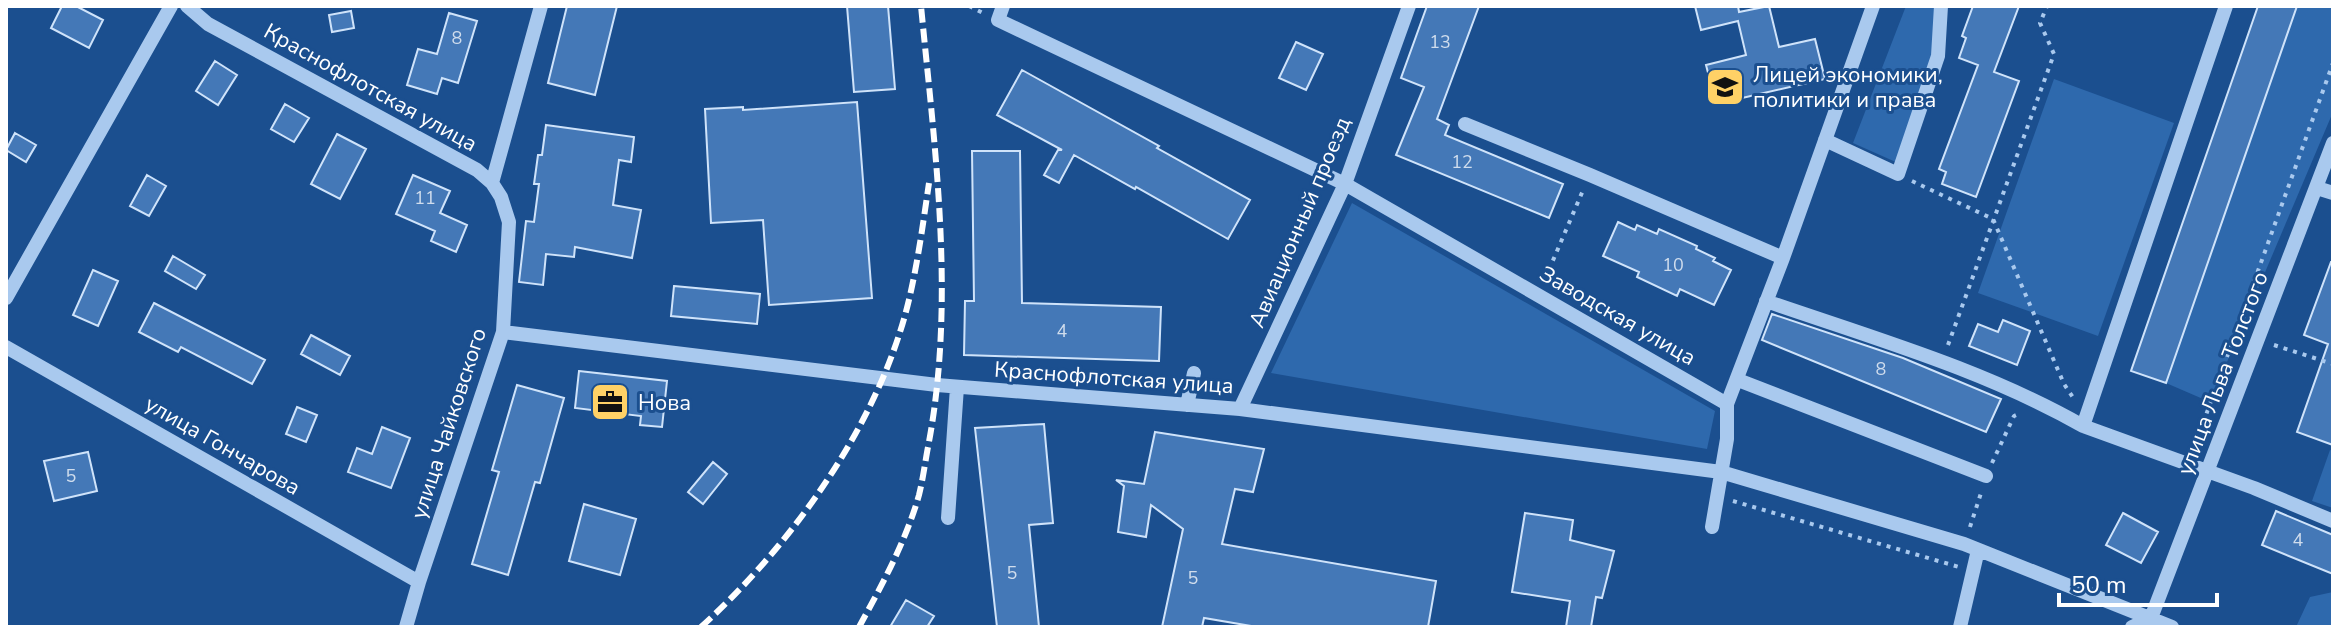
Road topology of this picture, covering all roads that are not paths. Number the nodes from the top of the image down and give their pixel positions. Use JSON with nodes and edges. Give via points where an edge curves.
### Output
{"nodes":[{"id":1,"x":171,"y":6,"type":"edge"},
{"id":2,"x":187,"y":6,"type":"edge"},
{"id":3,"x":541,"y":6,"type":"edge"},
{"id":4,"x":1409,"y":6,"type":"edge"},
{"id":5,"x":1873,"y":6,"type":"edge"},
{"id":6,"x":1941,"y":6,"type":"edge"},
{"id":7,"x":2226,"y":6,"type":"edge"},
{"id":8,"x":1001,"y":13,"type":"edge"},
{"id":9,"x":1465,"y":124,"type":"dead end"},
{"id":10,"x":1825,"y":140,"type":"junction"},
{"id":11,"x":2333,"y":143,"type":"edge"},
{"id":12,"x":492,"y":183,"type":"junction"},
{"id":13,"x":1345,"y":184,"type":"junction"},
{"id":14,"x":2317,"y":188,"type":"junction"},
{"id":15,"x":2333,"y":193,"type":"edge"},
{"id":16,"x":1783,"y":258,"type":"junction"},
{"id":17,"x":6,"y":298,"type":"edge"},
{"id":18,"x":1766,"y":301,"type":"junction"},
{"id":19,"x":503,"y":332,"type":"junction"},
{"id":20,"x":6,"y":347,"type":"edge"},
{"id":21,"x":1194,"y":373,"type":"dead end"},
{"id":22,"x":1738,"y":380,"type":"junction"},
{"id":23,"x":957,"y":387,"type":"junction"},
{"id":24,"x":1727,"y":404,"type":"junction"},
{"id":25,"x":1187,"y":405,"type":"junction"},
{"id":26,"x":1240,"y":409,"type":"junction"},
{"id":27,"x":2085,"y":422,"type":"junction"},
{"id":28,"x":1721,"y":472,"type":"junction"},
{"id":29,"x":2206,"y":472,"type":"junction"},
{"id":30,"x":1986,"y":476,"type":"dead end"},
{"id":31,"x":948,"y":518,"type":"dead end"},
{"id":32,"x":2333,"y":521,"type":"edge"},
{"id":33,"x":1712,"y":527,"type":"dead end"},
{"id":34,"x":1978,"y":550,"type":"junction"},
{"id":35,"x":419,"y":582,"type":"junction"},
{"id":36,"x":2151,"y":618,"type":"junction"},
{"id":37,"x":406,"y":627,"type":"edge"},
{"id":38,"x":1960,"y":627,"type":"edge"},
{"id":39,"x":2132,"y":627,"type":"edge"},
{"id":40,"x":2172,"y":627,"type":"edge"}],
"edges":[{"from":1,"to":17,"type":"street"},
{"from":2,"to":12,"type":"street","name":"Краснофлотская улица","via":[[208,24],[477,170]]},
{"from":3,"to":12,"type":"street"},
{"from":4,"to":13,"type":"street","name":"Авиационный проезд"},
{"from":5,"to":10,"type":"street"},
{"from":6,"to":10,"type":"street","via":[[1938,56],[1898,174]]},
{"from":7,"to":27,"type":"street"},
{"from":8,"to":13,"type":"street","name":"Заводская улица"},
{"from":9,"to":16,"type":"street"},
{"from":10,"to":16,"type":"street"},
{"from":11,"to":14,"type":"street","name":"улица Льва Толстого"},
{"from":12,"to":19,"type":"street","name":"улица Чайковского","via":[[509,222]]},
{"from":13,"to":24,"type":"street","name":"Заводская улица"},
{"from":13,"to":26,"type":"street","name":"Авиационный проезд"},
{"from":14,"to":15,"type":"street"},
{"from":14,"to":29,"type":"street","name":"улица Льва Толстого"},
{"from":16,"to":18,"type":"street"},
{"from":18,"to":22,"type":"street"},
{"from":18,"to":27,"type":"street","via":[[1941,362]]},
{"from":19,"to":23,"type":"street","name":"Краснофлотская улица"},
{"from":19,"to":35,"type":"street","name":"улица Чайковского"},
{"from":20,"to":35,"type":"street","name":"улица Гончарова"},
{"from":21,"to":25,"type":"street"},
{"from":22,"to":24,"type":"street"},
{"from":22,"to":30,"type":"street"},
{"from":23,"to":25,"type":"street","name":"Краснофлотская улица"},
{"from":23,"to":31,"type":"street"},
{"from":24,"to":28,"type":"street"},
{"from":25,"to":26,"type":"street","name":"Краснофлотская улица"},
{"from":26,"to":28,"type":"street","name":"Краснофлотская улица"},
{"from":27,"to":29,"type":"street"},
{"from":28,"to":33,"type":"street"},
{"from":28,"to":34,"type":"street"},
{"from":29,"to":32,"type":"street"},
{"from":29,"to":36,"type":"street","name":"улица Льва Толстого"},
{"from":34,"to":36,"type":"street"},
{"from":34,"to":38,"type":"street"},
{"from":35,"to":37,"type":"street","name":"улица Чайковского"},
{"from":36,"to":39,"type":"street"},
{"from":36,"to":40,"type":"street"}]}
